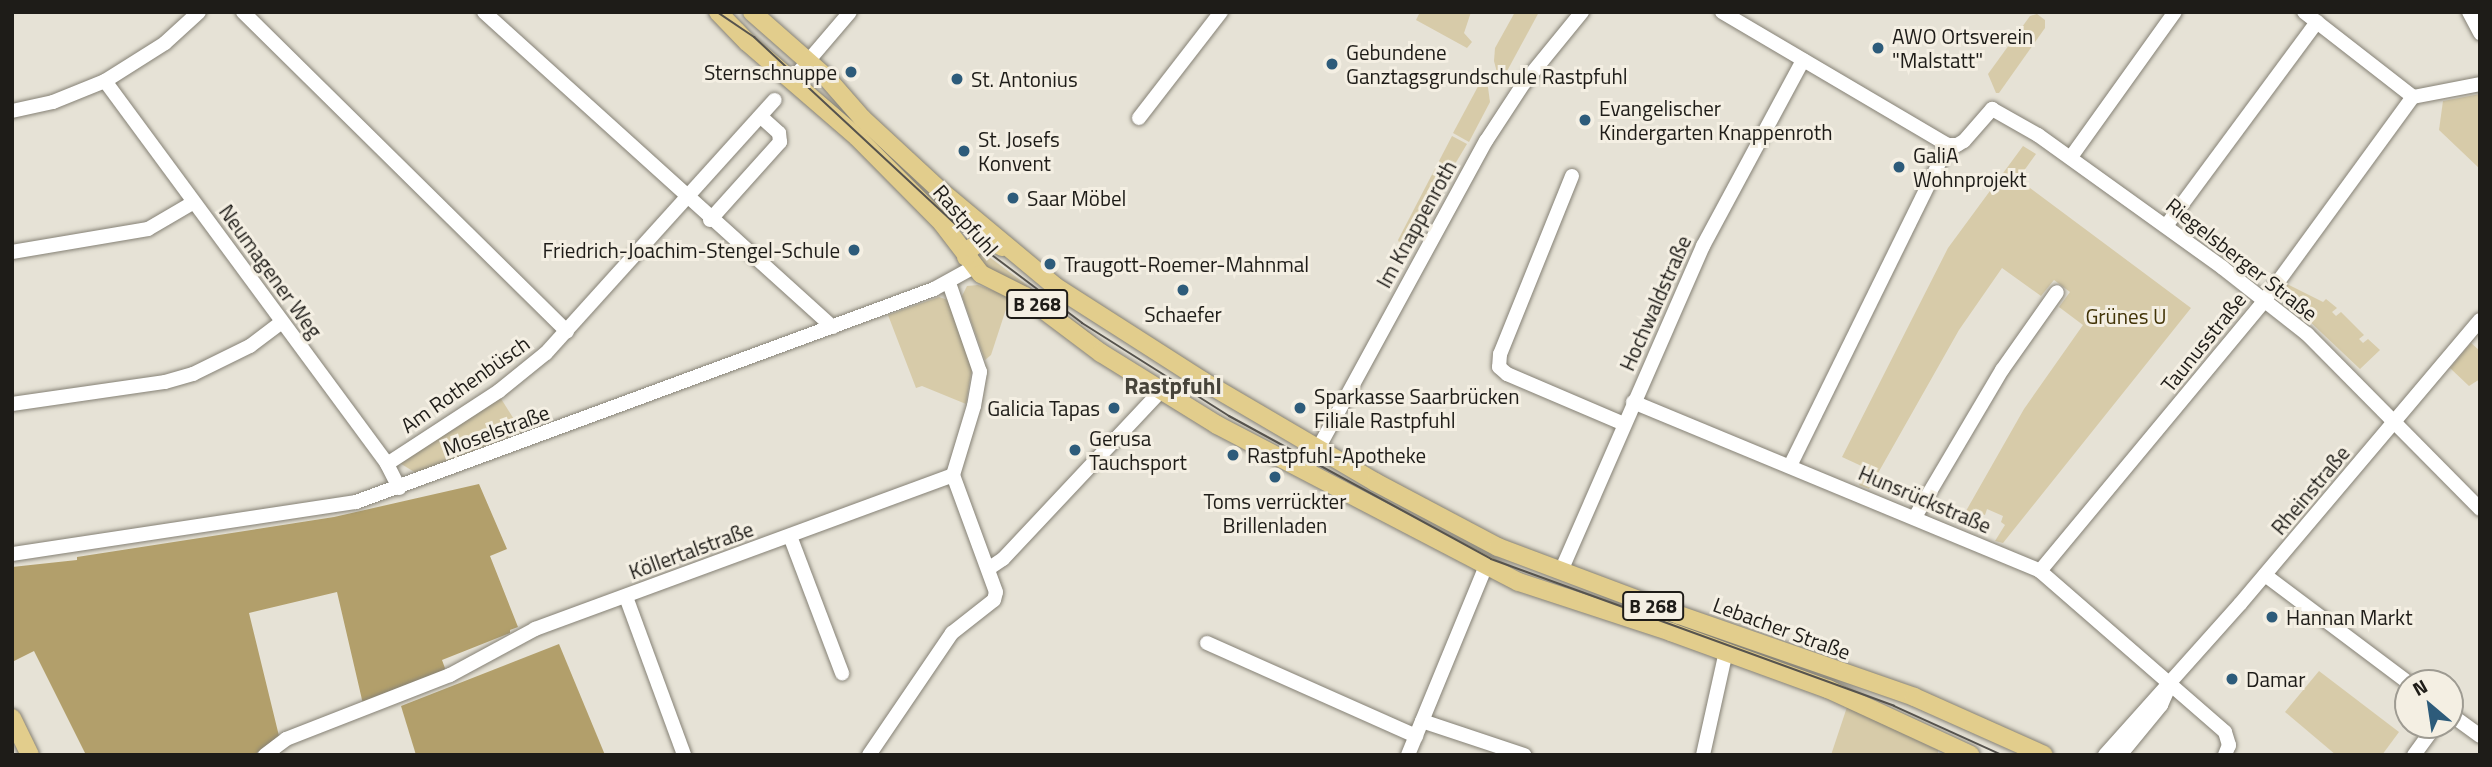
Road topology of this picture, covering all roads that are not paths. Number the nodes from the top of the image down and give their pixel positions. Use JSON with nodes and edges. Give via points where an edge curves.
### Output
{"nodes":[{"id":1,"x":198,"y":12,"type":"edge"},
{"id":2,"x":243,"y":12,"type":"edge"},
{"id":3,"x":484,"y":12,"type":"edge"},
{"id":4,"x":718,"y":12,"type":"edge"},
{"id":5,"x":752,"y":12,"type":"edge"},
{"id":6,"x":850,"y":12,"type":"edge"},
{"id":7,"x":1221,"y":12,"type":"edge"},
{"id":8,"x":1582,"y":12,"type":"edge"},
{"id":9,"x":1722,"y":12,"type":"edge"},
{"id":10,"x":2175,"y":12,"type":"edge"},
{"id":11,"x":2304,"y":12,"type":"edge"},
{"id":12,"x":2469,"y":12,"type":"edge"},
{"id":13,"x":2317,"y":22,"type":"junction"},
{"id":14,"x":2480,"y":33,"type":"edge"},
{"id":15,"x":1803,"y":60,"type":"junction"},
{"id":16,"x":808,"y":62,"type":"junction"},
{"id":17,"x":792,"y":80,"type":"junction"},
{"id":18,"x":105,"y":81,"type":"junction"},
{"id":19,"x":2480,"y":84,"type":"edge"},
{"id":20,"x":2413,"y":97,"type":"junction"},
{"id":21,"x":775,"y":100,"type":"dead end"},
{"id":22,"x":12,"y":111,"type":"edge"},
{"id":23,"x":760,"y":116,"type":"junction"},
{"id":24,"x":1139,"y":118,"type":"dead end"},
{"id":25,"x":1952,"y":145,"type":"junction"},
{"id":26,"x":2071,"y":158,"type":"junction"},
{"id":27,"x":1572,"y":176,"type":"dead end"},
{"id":28,"x":687,"y":199,"type":"junction"},
{"id":29,"x":194,"y":202,"type":"junction"},
{"id":30,"x":710,"y":220,"type":"junction"},
{"id":31,"x":2166,"y":226,"type":"junction"},
{"id":32,"x":12,"y":252,"type":"edge"},
{"id":33,"x":1017,"y":257,"type":"junction"},
{"id":34,"x":970,"y":262,"type":"junction"},
{"id":35,"x":949,"y":283,"type":"junction"},
{"id":36,"x":2057,"y":292,"type":"dead end"},
{"id":37,"x":2264,"y":301,"type":"junction"},
{"id":38,"x":2480,"y":320,"type":"edge"},
{"id":39,"x":282,"y":322,"type":"junction"},
{"id":40,"x":833,"y":327,"type":"junction"},
{"id":41,"x":567,"y":332,"type":"junction"},
{"id":42,"x":1161,"y":391,"type":"junction"},
{"id":43,"x":1633,"y":402,"type":"junction"},
{"id":44,"x":12,"y":404,"type":"edge"},
{"id":45,"x":2394,"y":421,"type":"junction"},
{"id":46,"x":1624,"y":424,"type":"junction"},
{"id":47,"x":1318,"y":448,"type":"junction"},
{"id":48,"x":387,"y":464,"type":"junction"},
{"id":49,"x":1790,"y":466,"type":"junction"},
{"id":50,"x":1307,"y":469,"type":"junction"},
{"id":51,"x":953,"y":475,"type":"junction"},
{"id":52,"x":399,"y":488,"type":"junction"},
{"id":53,"x":2480,"y":509,"type":"edge"},
{"id":54,"x":1915,"y":517,"type":"junction"},
{"id":55,"x":790,"y":536,"type":"junction"},
{"id":56,"x":12,"y":554,"type":"edge"},
{"id":57,"x":1486,"y":566,"type":"junction"},
{"id":58,"x":988,"y":569,"type":"junction"},
{"id":59,"x":1562,"y":571,"type":"junction"},
{"id":60,"x":2040,"y":571,"type":"junction"},
{"id":61,"x":2264,"y":575,"type":"junction"},
{"id":62,"x":626,"y":597,"type":"junction"},
{"id":63,"x":1207,"y":643,"type":"dead end"},
{"id":64,"x":1726,"y":652,"type":"junction"},
{"id":65,"x":2394,"y":672,"type":"edge"},
{"id":66,"x":842,"y":673,"type":"dead end"},
{"id":67,"x":2170,"y":685,"type":"junction"},
{"id":68,"x":1898,"y":691,"type":"junction"},
{"id":69,"x":1853,"y":699,"type":"junction"},
{"id":70,"x":12,"y":718,"type":"edge"},
{"id":71,"x":1422,"y":721,"type":"junction"},
{"id":72,"x":1416,"y":736,"type":"junction"},
{"id":73,"x":2426,"y":739,"type":"edge"},
{"id":74,"x":30,"y":755,"type":"edge"},
{"id":75,"x":265,"y":755,"type":"edge"},
{"id":76,"x":684,"y":755,"type":"edge"},
{"id":77,"x":869,"y":755,"type":"edge"},
{"id":78,"x":1408,"y":755,"type":"edge"},
{"id":79,"x":1524,"y":755,"type":"edge"},
{"id":80,"x":1703,"y":755,"type":"edge"},
{"id":81,"x":1971,"y":755,"type":"edge"},
{"id":82,"x":2044,"y":755,"type":"edge"},
{"id":83,"x":2105,"y":755,"type":"edge"},
{"id":84,"x":2120,"y":755,"type":"edge"},
{"id":85,"x":2225,"y":755,"type":"edge"},
{"id":86,"x":2414,"y":755,"type":"edge"}],
"edges":[{"from":1,"to":18,"type":"street","via":[[165,43]]},
{"from":2,"to":41,"type":"street"},
{"from":3,"to":28,"type":"street"},
{"from":4,"to":17,"type":"main road","number":"B 268"},
{"from":5,"to":16,"type":"main road","number":"B 268"},
{"from":6,"to":16,"type":"street"},
{"from":7,"to":24,"type":"street"},
{"from":8,"to":47,"type":"street","name":"Im Knappenroth","via":[[1524,83],[1481,150]]},
{"from":9,"to":15,"type":"street"},
{"from":10,"to":26,"type":"street"},
{"from":11,"to":13,"type":"street"},
{"from":12,"to":14,"type":"street"},
{"from":13,"to":20,"type":"street"},
{"from":13,"to":31,"type":"street"},
{"from":15,"to":25,"type":"street"},
{"from":15,"to":43,"type":"street","name":"Hochwaldstraße","via":[[1703,246]]},
{"from":16,"to":17,"type":"street"},
{"from":16,"to":33,"type":"main road","name":"Rastpfuhl","number":"B 268","via":[[934,185]]},
{"from":17,"to":34,"type":"main road","name":"Rastpfuhl","number":"B 268","via":[[857,137],[942,223]]},
{"from":18,"to":22,"type":"street","via":[[52,102]]},
{"from":18,"to":29,"type":"street","name":"Neumagener Weg"},
{"from":19,"to":20,"type":"street"},
{"from":20,"to":37,"type":"street","name":"Taunusstraße"},
{"from":21,"to":23,"type":"street","name":"Am Rothenbüsch"},
{"from":23,"to":28,"type":"street","name":"Am Rothenbüsch"},
{"from":23,"to":30,"type":"street","via":[[779,133],[780,142]]},
{"from":25,"to":26,"type":"street","name":"Riegelsberger Straße","via":[[1992,108]]},
{"from":25,"to":49,"type":"street"},
{"from":26,"to":31,"type":"street","name":"Riegelsberger Straße"},
{"from":27,"to":46,"type":"street","via":[[1500,354],[1499,367]]},
{"from":28,"to":30,"type":"street"},
{"from":28,"to":41,"type":"street","name":"Am Rothenbüsch"},
{"from":29,"to":32,"type":"street","via":[[148,229]]},
{"from":29,"to":39,"type":"street","name":"Neumagener Weg"},
{"from":30,"to":40,"type":"street"},
{"from":31,"to":37,"type":"street","name":"Riegelsberger Straße"},
{"from":33,"to":34,"type":"main road","number":"B 268","via":[[991,240],[976,243]]},
{"from":33,"to":47,"type":"main road","name":"Rastpfuhl","number":"B 268","via":[[1084,308]]},
{"from":34,"to":35,"type":"street","name":"Moselstraße"},
{"from":34,"to":42,"type":"main road","name":"Rastpfuhl","number":"B 268"},
{"from":35,"to":40,"type":"street","name":"Moselstraße"},
{"from":35,"to":51,"type":"street","via":[[980,372]]},
{"from":36,"to":54,"type":"street","via":[[2001,370]]},
{"from":37,"to":45,"type":"street","name":"Riegelsberger Straße","via":[[2307,334]]},
{"from":37,"to":60,"type":"street","name":"Taunusstraße"},
{"from":38,"to":45,"type":"street","name":"Rheinstraße"},
{"from":39,"to":44,"type":"street","via":[[250,346],[193,374]]},
{"from":39,"to":48,"type":"street","name":"Neumagener Weg"},
{"from":40,"to":52,"type":"street","name":"Moselstraße"},
{"from":41,"to":48,"type":"street","name":"Am Rothenbüsch","via":[[520,376]]},
{"from":42,"to":50,"type":"main road","name":"Rastpfuhl","number":"B 268","via":[[1231,433]]},
{"from":42,"to":58,"type":"street","via":[[1003,559]]},
{"from":43,"to":46,"type":"street","name":"Hochwaldstraße"},
{"from":43,"to":49,"type":"street","name":"Hunsrückstraße"},
{"from":45,"to":53,"type":"street","name":"Riegelsberger Straße"},
{"from":45,"to":61,"type":"street","name":"Rheinstraße"},
{"from":46,"to":59,"type":"street","name":"Hochwaldstraße"},
{"from":47,"to":50,"type":"street","name":"Im Knappenroth"},
{"from":47,"to":59,"type":"main road","name":"Lebacher Straße","number":"B 268","via":[[1476,537]]},
{"from":48,"to":52,"type":"street","name":"Neumagener Weg"},
{"from":49,"to":54,"type":"street","name":"Hunsrückstraße"},
{"from":50,"to":57,"type":"main road","name":"Lebacher Straße","number":"B 268"},
{"from":51,"to":55,"type":"street","name":"Köllertalstraße"},
{"from":51,"to":58,"type":"street"},
{"from":52,"to":56,"type":"street","name":"Moselstraße","via":[[338,507]]},
{"from":54,"to":60,"type":"street","name":"Hunsrückstraße"},
{"from":55,"to":62,"type":"street","name":"Köllertalstraße"},
{"from":55,"to":66,"type":"street"},
{"from":57,"to":64,"type":"main road","name":"Lebacher Straße","number":"B 268","via":[[1519,582]]},
{"from":57,"to":71,"type":"street"},
{"from":58,"to":77,"type":"street","via":[[994,600],[952,633]]},
{"from":59,"to":68,"type":"main road","name":"Lebacher Straße","number":"B 268"},
{"from":60,"to":67,"type":"street","name":"Hunsrückstraße"},
{"from":61,"to":65,"type":"street"},
{"from":61,"to":67,"type":"street","name":"Rheinstraße"},
{"from":62,"to":75,"type":"street","name":"Köllertalstraße","via":[[535,628],[450,675],[295,736]]},
{"from":62,"to":76,"type":"street"},
{"from":63,"to":72,"type":"street"},
{"from":64,"to":69,"type":"main road","name":"Lebacher Straße","number":"B 268"},
{"from":64,"to":80,"type":"street"},
{"from":67,"to":83,"type":"street","name":"Rheinstraße","via":[[2153,698]]},
{"from":67,"to":84,"type":"street","name":"Rheinstraße","via":[[2161,705]]},
{"from":67,"to":85,"type":"street","via":[[2229,737]]},
{"from":68,"to":69,"type":"main road","number":"B 268","via":[[1898,701],[1887,709]]},
{"from":68,"to":82,"type":"main road","name":"Lebacher Straße","number":"B 268"},
{"from":69,"to":81,"type":"main road","name":"Lebacher Straße","number":"B 268"},
{"from":70,"to":74,"type":"main road"},
{"from":71,"to":72,"type":"street"},
{"from":71,"to":79,"type":"street"},
{"from":72,"to":78,"type":"street"},
{"from":73,"to":86,"type":"street"}]}
